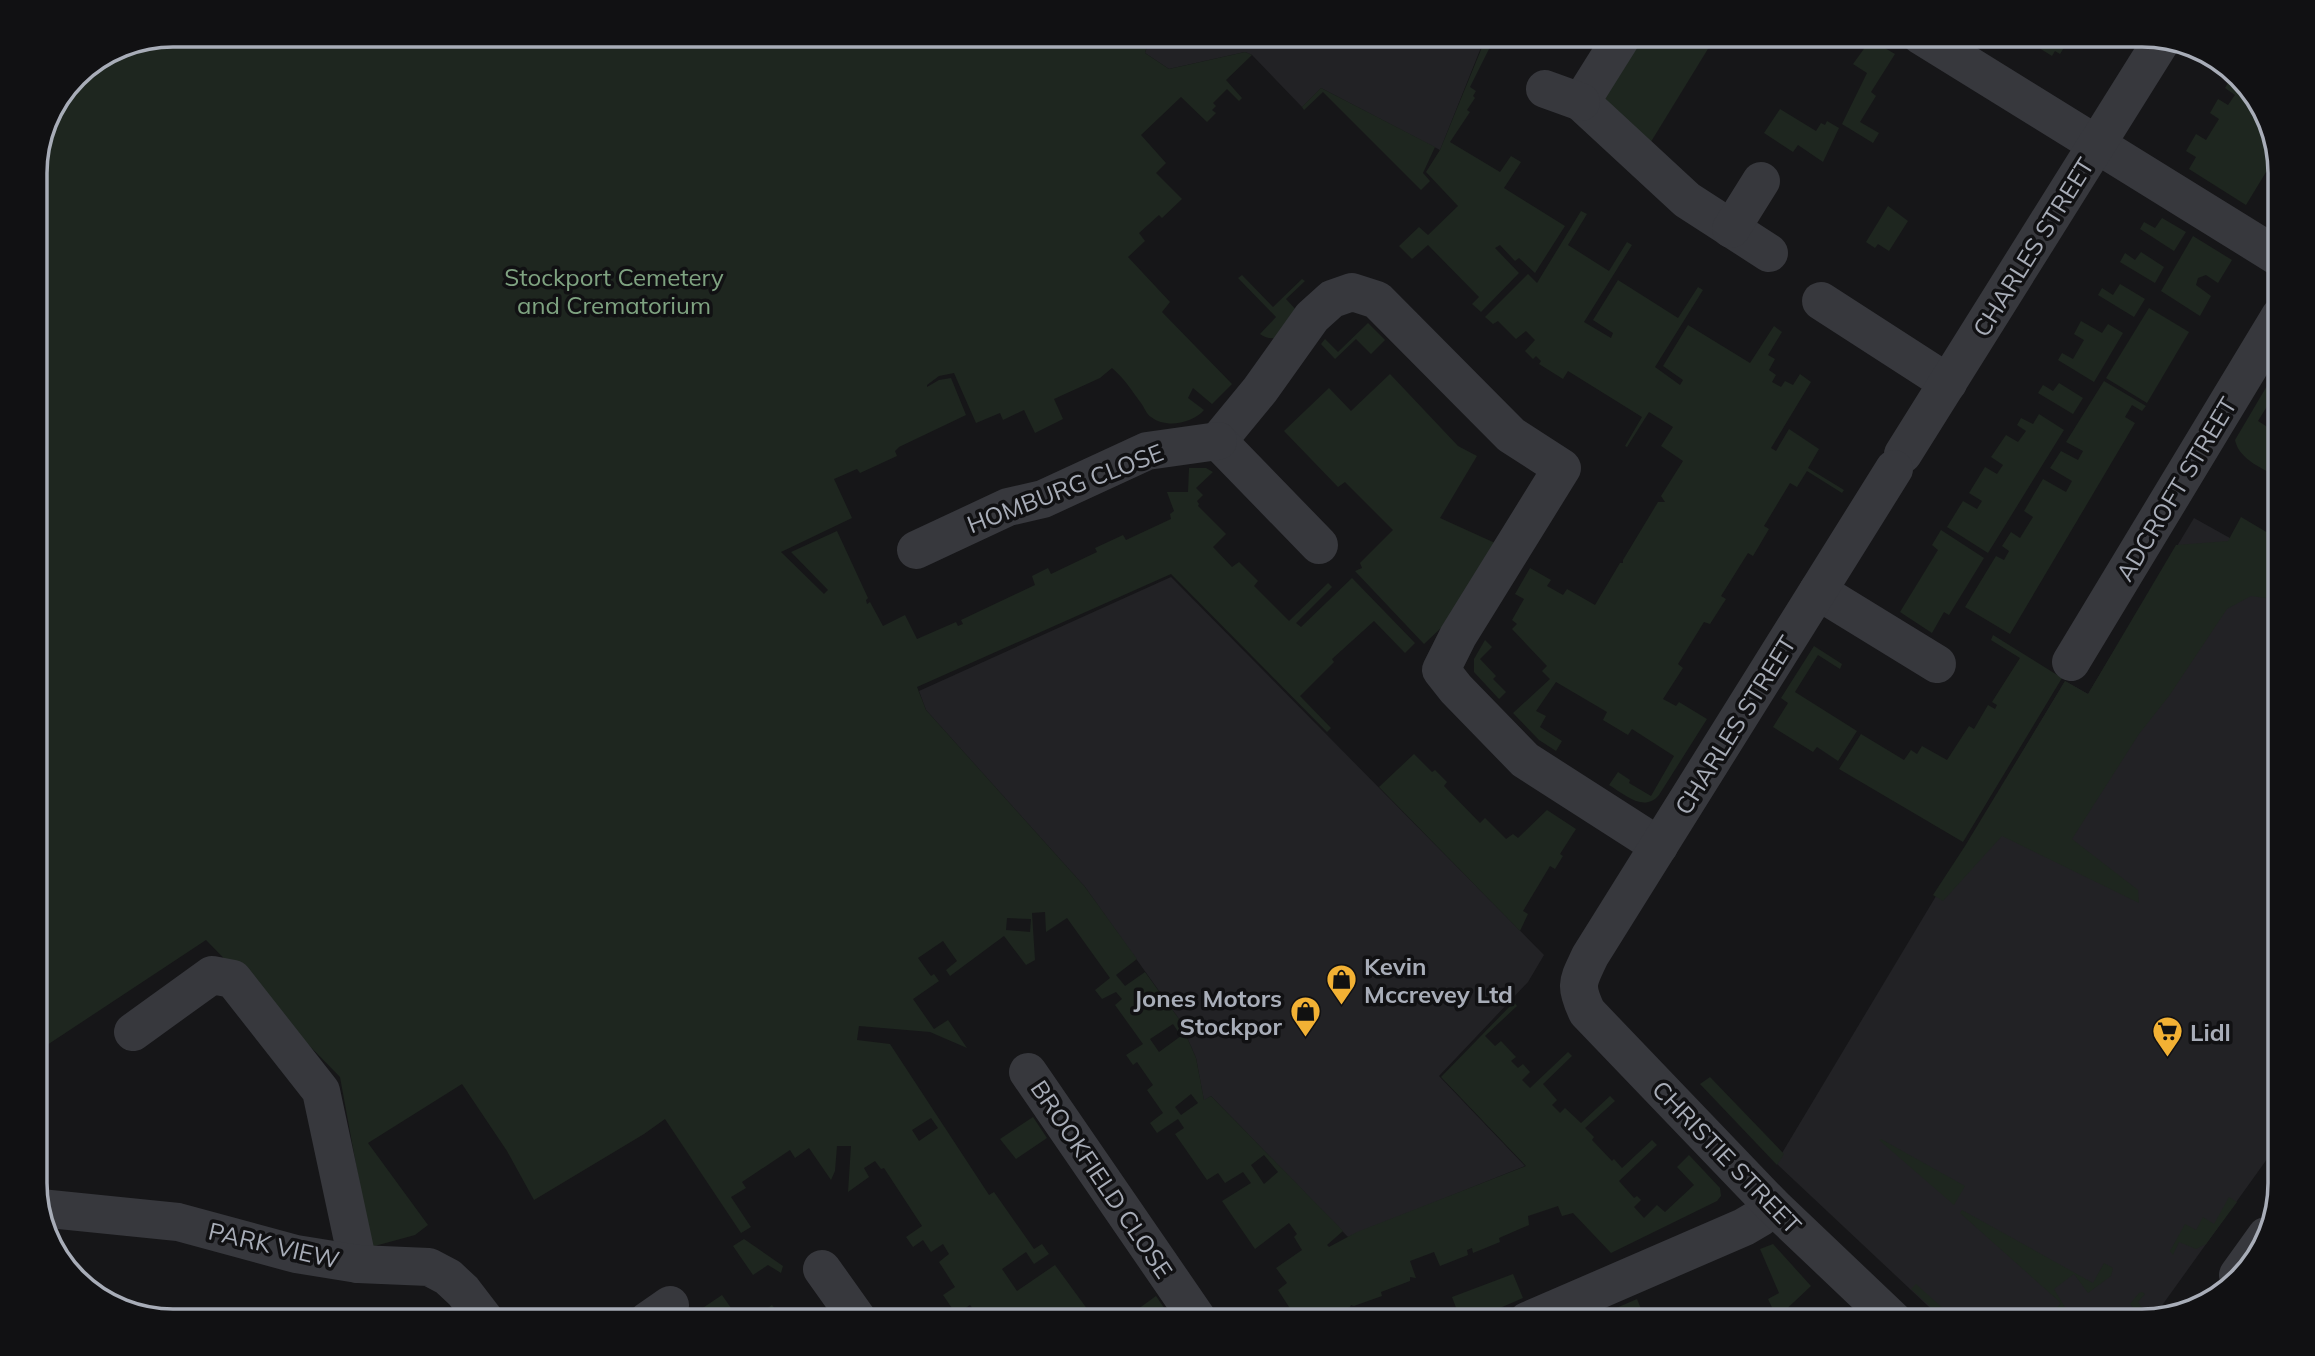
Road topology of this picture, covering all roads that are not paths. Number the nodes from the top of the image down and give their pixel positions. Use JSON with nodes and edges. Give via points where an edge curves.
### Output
{"nodes":[{"id":1,"x":1615,"y":47,"type":"edge"},
{"id":2,"x":1939,"y":47,"type":"edge"},
{"id":3,"x":2157,"y":48,"type":"edge"},
{"id":4,"x":1545,"y":89,"type":"dead end"},
{"id":5,"x":1581,"y":102,"type":"junction"},
{"id":6,"x":2096,"y":146,"type":"junction"},
{"id":7,"x":1762,"y":181,"type":"dead end"},
{"id":8,"x":1731,"y":229,"type":"junction"},
{"id":9,"x":2267,"y":250,"type":"edge"},
{"id":10,"x":1769,"y":253,"type":"dead end"},
{"id":11,"x":1821,"y":301,"type":"dead end"},
{"id":12,"x":2267,"y":337,"type":"edge"},
{"id":13,"x":1948,"y":383,"type":"junction"},
{"id":14,"x":1218,"y":440,"type":"junction"},
{"id":15,"x":1319,"y":545,"type":"dead end"},
{"id":16,"x":916,"y":550,"type":"dead end"},
{"id":17,"x":1818,"y":591,"type":"junction"},
{"id":18,"x":2071,"y":662,"type":"dead end"},
{"id":19,"x":1937,"y":664,"type":"dead end"},
{"id":20,"x":1659,"y":846,"type":"junction"},
{"id":21,"x":1578,"y":982,"type":"joint"},
{"id":22,"x":133,"y":1032,"type":"dead end"},
{"id":23,"x":1028,"y":1072,"type":"dead end"},
{"id":24,"x":1772,"y":1205,"type":"junction"},
{"id":25,"x":51,"y":1209,"type":"edge"},
{"id":26,"x":358,"y":1264,"type":"junction"},
{"id":27,"x":822,"y":1269,"type":"dead end"},
{"id":28,"x":477,"y":1309,"type":"edge"},
{"id":29,"x":850,"y":1309,"type":"edge"},
{"id":30,"x":1191,"y":1309,"type":"edge"},
{"id":31,"x":1555,"y":1309,"type":"edge"},
{"id":32,"x":1881,"y":1309,"type":"edge"}],
"edges":[{"from":1,"to":5,"type":"street"},
{"from":2,"to":6,"type":"street"},
{"from":3,"to":6,"type":"street","name":"CHARLES STREET"},
{"from":4,"to":5,"type":"street"},
{"from":5,"to":8,"type":"street","via":[[1672,167],[1687,200]]},
{"from":6,"to":9,"type":"street"},
{"from":6,"to":13,"type":"street","name":"CHARLES STREET"},
{"from":7,"to":8,"type":"street"},
{"from":8,"to":10,"type":"street"},
{"from":11,"to":13,"type":"street"},
{"from":12,"to":18,"type":"street","name":"ADCROFT STREET"},
{"from":13,"to":17,"type":"street","name":"CHARLES STREET"},
{"from":14,"to":15,"type":"street"},
{"from":14,"to":16,"type":"street","name":"HOMBURG CLOSE","via":[[1147,451]]},
{"from":14,"to":20,"type":"street","via":[[1312,317],[1332,299],[1352,292],[1377,300],[1511,435],[1562,468],[1441,670],[1525,760]]},
{"from":17,"to":19,"type":"street"},
{"from":17,"to":20,"type":"street","name":"CHARLES STREET"},
{"from":20,"to":21,"type":"street","name":"CHARLES STREET"},
{"from":21,"to":24,"type":"street","name":"CHRISTIE STREET","via":[[1587,1012]]},
{"from":22,"to":26,"type":"street","via":[[212,975],[233,979],[321,1091]]},
{"from":23,"to":30,"type":"street","name":"BROOKFIELD CLOSE"},
{"from":24,"to":31,"type":"street","via":[[1744,1227]]},
{"from":24,"to":32,"type":"street","name":"CHRISTIE STREET"},
{"from":25,"to":26,"type":"street","name":"PARK VIEW","via":[[178,1222],[296,1254]]},
{"from":26,"to":28,"type":"street","name":"PARK VIEW","via":[[429,1267],[449,1277]]},
{"from":27,"to":29,"type":"street"}]}
